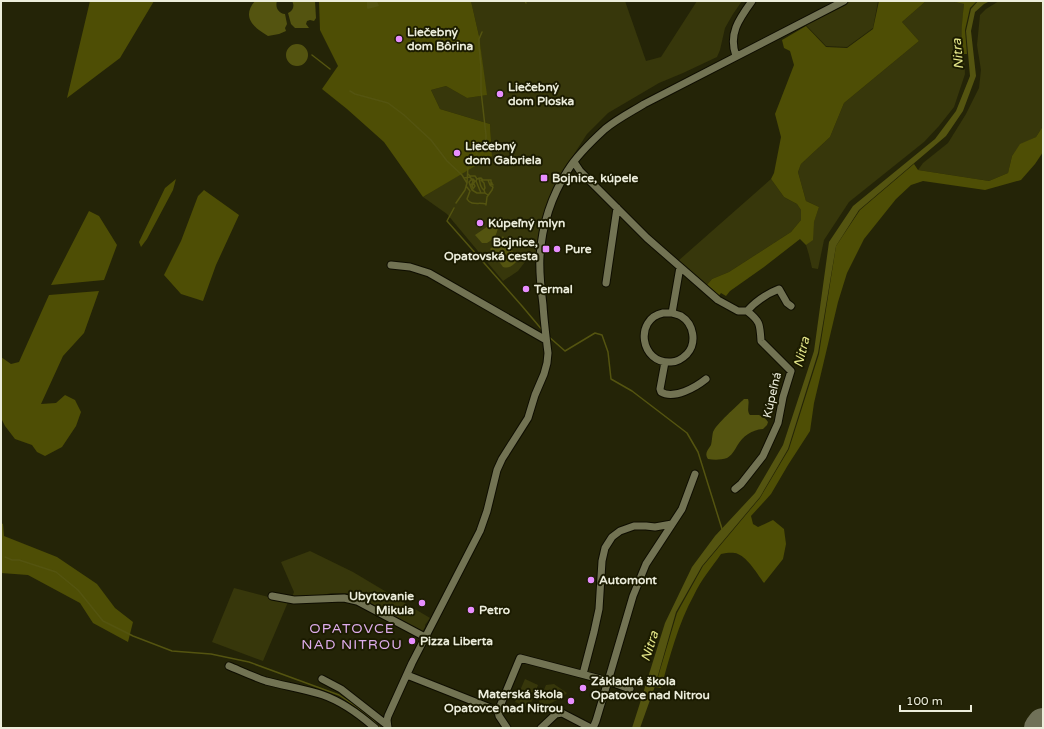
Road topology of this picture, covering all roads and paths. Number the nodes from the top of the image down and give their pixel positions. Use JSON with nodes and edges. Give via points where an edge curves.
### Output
{"nodes":[{"id":1,"x":752,"y":1,"type":"edge"},
{"id":2,"x":844,"y":1,"type":"edge"},
{"id":3,"x":736,"y":56,"type":"junction"},
{"id":4,"x":571,"y":165,"type":"junction"},
{"id":5,"x":617,"y":208,"type":"junction"},
{"id":6,"x":391,"y":265,"type":"dead end"},
{"id":7,"x":680,"y":267,"type":"junction"},
{"id":8,"x":606,"y":283,"type":"dead end"},
{"id":9,"x":791,"y":306,"type":"dead end"},
{"id":10,"x":747,"y":311,"type":"junction"},
{"id":11,"x":672,"y":313,"type":"junction"},
{"id":12,"x":546,"y":340,"type":"junction"},
{"id":13,"x":665,"y":362,"type":"junction"},
{"id":14,"x":706,"y":378,"type":"dead end"},
{"id":15,"x":695,"y":474,"type":"dead end"},
{"id":16,"x":735,"y":489,"type":"dead end"},
{"id":17,"x":672,"y":524,"type":"junction"},
{"id":18,"x":656,"y":528,"type":"junction"},
{"id":19,"x":662,"y":539,"type":"junction"},
{"id":20,"x":272,"y":596,"type":"dead end"},
{"id":21,"x":425,"y":637,"type":"junction"},
{"id":22,"x":229,"y":666,"type":"dead end"},
{"id":23,"x":583,"y":674,"type":"junction"},
{"id":24,"x":407,"y":675,"type":"junction"},
{"id":25,"x":322,"y":679,"type":"dead end"},
{"id":26,"x":608,"y":681,"type":"junction"},
{"id":27,"x":630,"y":689,"type":"dead end"},
{"id":28,"x":498,"y":711,"type":"junction"},
{"id":29,"x":386,"y":727,"type":"edge"},
{"id":30,"x":375,"y":728,"type":"edge"},
{"id":31,"x":507,"y":728,"type":"edge"},
{"id":32,"x":542,"y":728,"type":"edge"},
{"id":33,"x":592,"y":728,"type":"edge"}],
"edges":[{"from":1,"to":3,"type":"street","via":[[739,19],[734,33],[733,47]]},
{"from":2,"to":3,"type":"street"},
{"from":3,"to":4,"type":"street","via":[[624,115],[606,128]]},
{"from":4,"to":5,"type":"street"},
{"from":4,"to":12,"type":"street","via":[[551,204],[540,256]]},
{"from":5,"to":7,"type":"street"},
{"from":5,"to":8,"type":"street"},
{"from":6,"to":12,"type":"street","via":[[429,272]]},
{"from":7,"to":10,"type":"street","via":[[718,300],[738,311]]},
{"from":7,"to":11,"type":"street"},
{"from":9,"to":10,"type":"street","via":[[779,289],[763,297]]},
{"from":10,"to":16,"type":"street","name":"Kúpeľná","via":[[757,319],[761,341],[791,371],[778,423],[763,456]]},
{"from":11,"to":13,"type":"street","via":[[654,318],[647,325],[644,334],[644,344],[648,352]]},
{"from":11,"to":13,"type":"street","via":[[689,323],[693,332],[693,342],[690,351],[683,358]]},
{"from":12,"to":21,"type":"street","via":[[547,363],[528,418],[502,459],[480,531]]},
{"from":13,"to":14,"type":"street","via":[[660,388],[660,392],[664,394],[688,390]]},
{"from":15,"to":17,"type":"street","via":[[682,509]]},
{"from":17,"to":18,"type":"street"},
{"from":17,"to":19,"type":"street"},
{"from":18,"to":19,"type":"street"},
{"from":18,"to":23,"type":"street","via":[[634,526],[620,531],[612,537],[605,548],[599,609]]},
{"from":19,"to":26,"type":"street","via":[[646,564],[633,596]]},
{"from":20,"to":21,"type":"street","via":[[294,600],[344,598],[357,601]]},
{"from":21,"to":24,"type":"street"},
{"from":22,"to":30,"type":"street","via":[[266,681],[324,696],[358,713]]},
{"from":23,"to":26,"type":"street"},
{"from":23,"to":28,"type":"street","via":[[520,658]]},
{"from":24,"to":28,"type":"street"},
{"from":24,"to":29,"type":"street","via":[[388,716]]},
{"from":25,"to":29,"type":"street","via":[[342,689]]},
{"from":26,"to":27,"type":"street"},
{"from":26,"to":33,"type":"street"},
{"from":28,"to":31,"type":"street"},
{"from":32,"to":33,"type":"street","via":[[554,715],[562,713]]}]}
